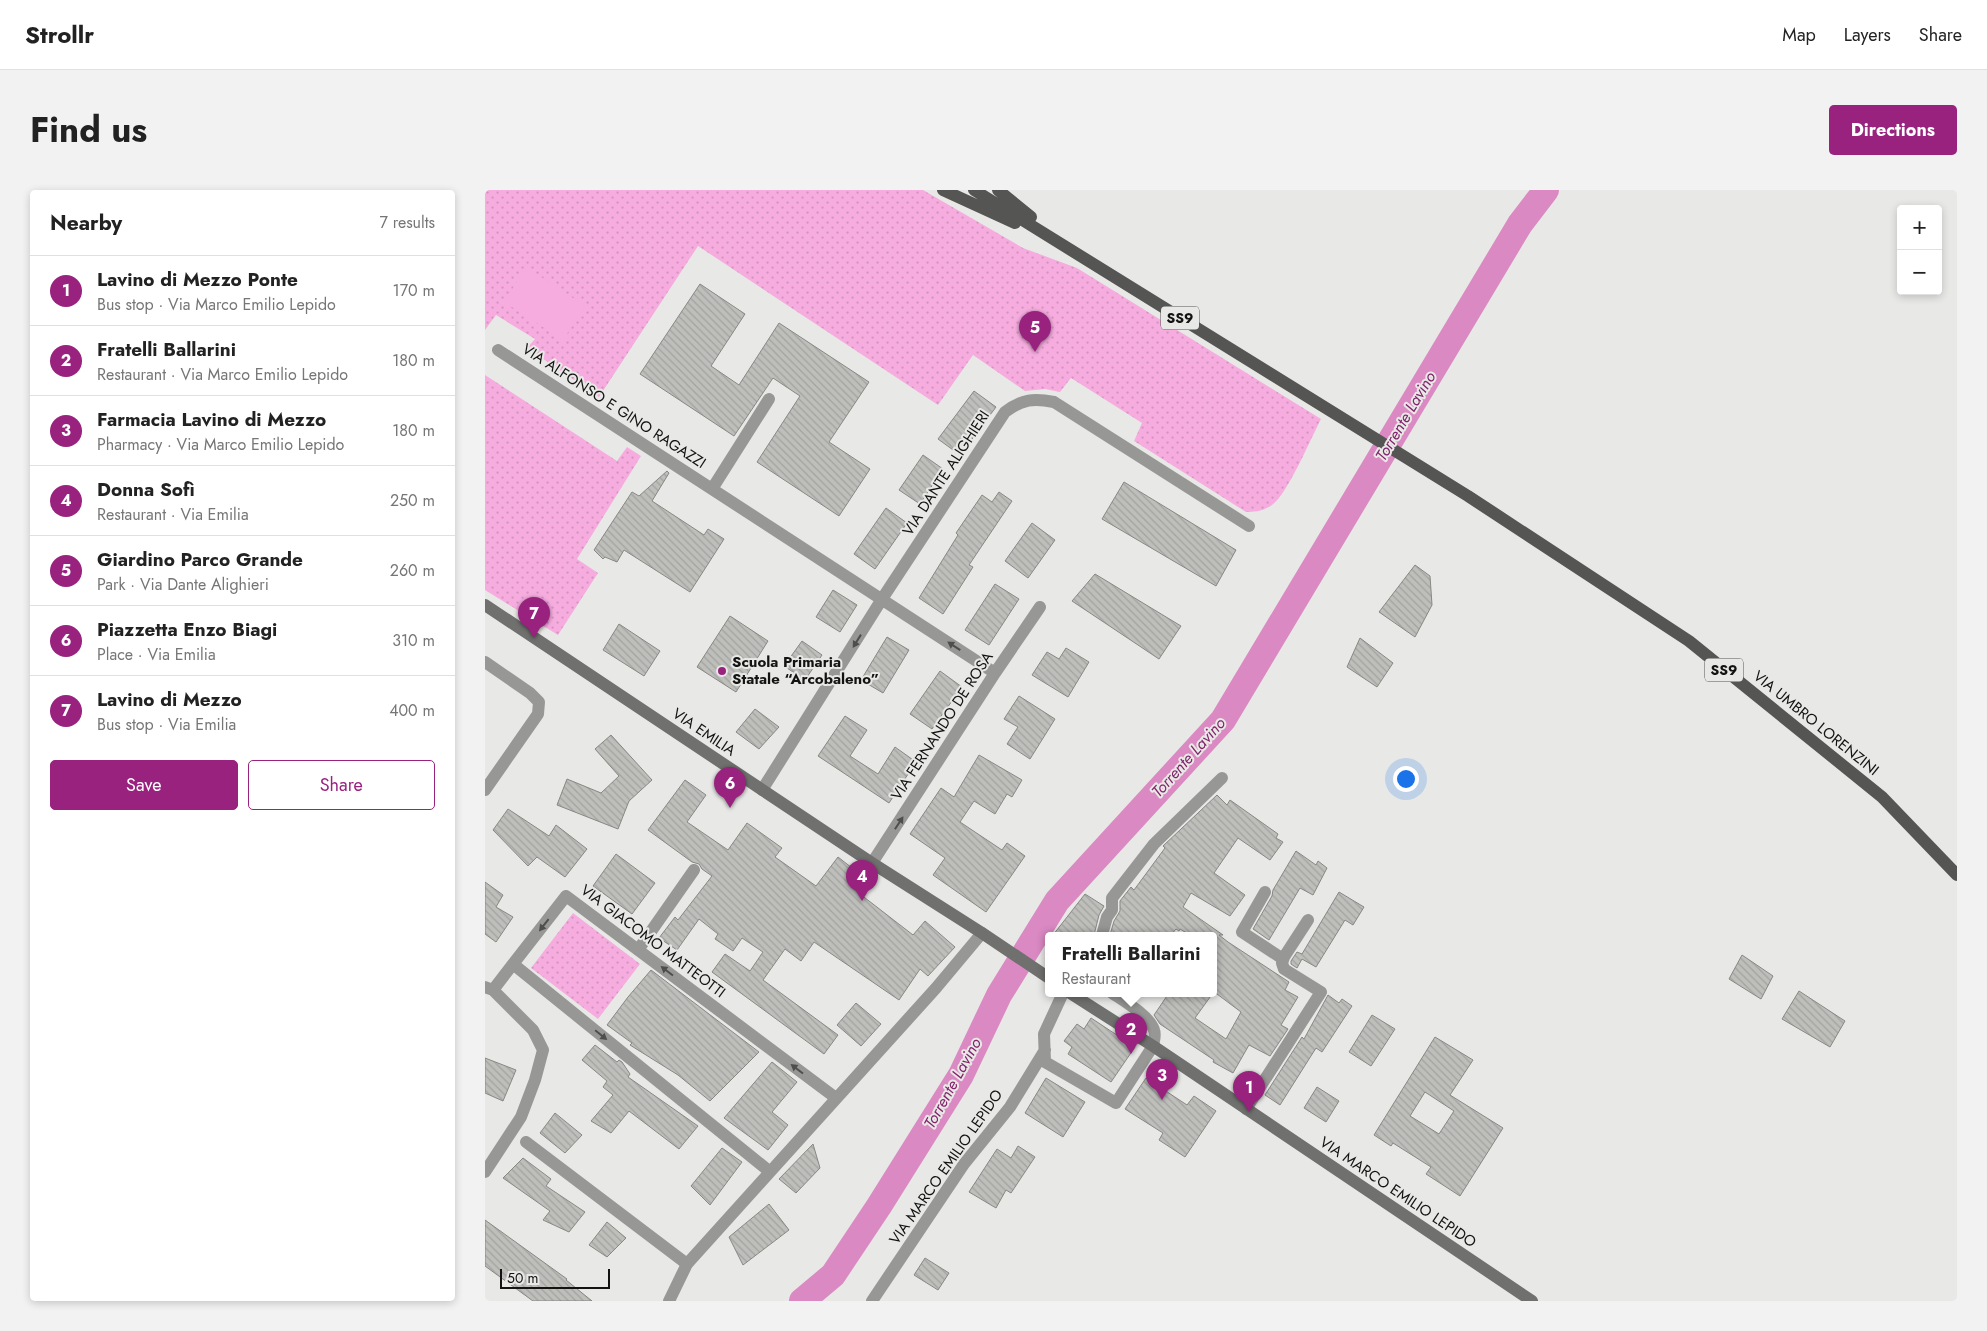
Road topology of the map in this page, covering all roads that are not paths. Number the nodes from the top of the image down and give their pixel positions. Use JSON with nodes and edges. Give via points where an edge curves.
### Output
{"nodes":[{"id":1,"x":943,"y":190,"type":"edge"},
{"id":2,"x":975,"y":190,"type":"edge"},
{"id":3,"x":998,"y":190,"type":"edge"},
{"id":4,"x":1065,"y":246,"type":"junction"},
{"id":5,"x":498,"y":350,"type":"dead end"},
{"id":6,"x":769,"y":399,"type":"dead end"},
{"id":7,"x":711,"y":489,"type":"junction"},
{"id":8,"x":1249,"y":526,"type":"dead end"},
{"id":9,"x":883,"y":599,"type":"junction"},
{"id":10,"x":485,"y":605,"type":"edge"},
{"id":11,"x":1040,"y":607,"type":"dead end"},
{"id":12,"x":485,"y":662,"type":"edge"},
{"id":13,"x":995,"y":672,"type":"junction"},
{"id":14,"x":1222,"y":778,"type":"dead end"},
{"id":15,"x":485,"y":790,"type":"edge"},
{"id":16,"x":762,"y":790,"type":"junction"},
{"id":17,"x":872,"y":864,"type":"junction"},
{"id":18,"x":694,"y":870,"type":"dead end"},
{"id":19,"x":1957,"y":875,"type":"edge"},
{"id":20,"x":1265,"y":892,"type":"dead end"},
{"id":21,"x":1308,"y":920,"type":"dead end"},
{"id":22,"x":1103,"y":932,"type":"edge"},
{"id":23,"x":986,"y":936,"type":"junction"},
{"id":24,"x":638,"y":950,"type":"junction"},
{"id":25,"x":1283,"y":959,"type":"junction"},
{"id":26,"x":513,"y":964,"type":"junction"},
{"id":27,"x":1045,"y":976,"type":"edge"},
{"id":28,"x":489,"y":988,"type":"edge"},
{"id":29,"x":1061,"y":997,"type":"edge"},
{"id":30,"x":1076,"y":997,"type":"edge"},
{"id":31,"x":1118,"y":997,"type":"edge"},
{"id":32,"x":1153,"y":1046,"type":"junction"},
{"id":33,"x":1045,"y":1050,"type":"junction"},
{"id":34,"x":836,"y":1098,"type":"junction"},
{"id":35,"x":1246,"y":1110,"type":"junction"},
{"id":36,"x":526,"y":1142,"type":"dead end"},
{"id":37,"x":769,"y":1171,"type":"junction"},
{"id":38,"x":485,"y":1172,"type":"edge"},
{"id":39,"x":687,"y":1264,"type":"junction"},
{"id":40,"x":669,"y":1301,"type":"edge"},
{"id":41,"x":872,"y":1301,"type":"edge"},
{"id":42,"x":1532,"y":1301,"type":"edge"}],
"edges":[{"from":1,"to":4,"type":"main road"},
{"from":2,"to":4,"type":"main road","number":"SS9"},
{"from":3,"to":4,"type":"main road"},
{"from":4,"to":19,"type":"main road","name":"VIA UMBRO LORENZINI","number":"SS9","via":[[1468,496],[1689,642],[1882,797]]},
{"from":5,"to":7,"type":"street","name":"VIA ALFONSO E GINO RAGAZZI"},
{"from":6,"to":7,"type":"street","name":"VIA ALFONSO E GINO RAGAZZI"},
{"from":7,"to":9,"type":"street","name":"VIA ALFONSO E GINO RAGAZZI"},
{"from":8,"to":9,"type":"street","name":"VIA DANTE ALIGHIERI","via":[[1054,402],[1038,399],[1017,403],[1005,412]]},
{"from":13,"to":9,"type":"street","name":"VIA ALFONSO E GINO RAGAZZI","one_way":true},
{"from":9,"to":16,"type":"street","name":"VIA DANTE ALIGHIERI","one_way":true},
{"from":10,"to":16,"type":"main road","name":"VIA EMILIA"},
{"from":11,"to":13,"type":"street","name":"VIA FERNANDO DE ROSA"},
{"from":12,"to":15,"type":"street","via":[[539,702],[538,714]]},
{"from":17,"to":13,"type":"street","name":"VIA FERNANDO DE ROSA","one_way":true},
{"from":14,"to":22,"type":"street","via":[[1154,844],[1112,898],[1112,910]]},
{"from":16,"to":17,"type":"main road","name":"VIA EMILIA"},
{"from":17,"to":23,"type":"main road","name":"VIA EMILIA"},
{"from":18,"to":24,"type":"street"},
{"from":20,"to":25,"type":"street","via":[[1242,932]]},
{"from":21,"to":25,"type":"street"},
{"from":23,"to":27,"type":"main road"},
{"from":23,"to":34,"type":"street"},
{"from":24,"to":26,"type":"street","name":"VIA GIACOMO MATTEOTTI","one_way":true,"via":[[567,896]]},
{"from":34,"to":24,"type":"street","name":"VIA GIACOMO MATTEOTTI","one_way":true},
{"from":25,"to":35,"type":"street","via":[[1284,969],[1321,992]]},
{"from":26,"to":28,"type":"street"},
{"from":26,"to":37,"type":"street","one_way":true},
{"from":28,"to":38,"type":"street","via":[[533,1030],[543,1050],[521,1117]]},
{"from":29,"to":33,"type":"street","name":"VIA MARCO EMILIO LEPIDO","via":[[1045,1034]]},
{"from":30,"to":32,"type":"main road","name":"VIA MARCO EMILIO LEPIDO"},
{"from":31,"to":32,"type":"street","via":[[1152,1025]]},
{"from":32,"to":33,"type":"street","via":[[1117,1102],[1045,1062]]},
{"from":32,"to":35,"type":"main road","name":"VIA MARCO EMILIO LEPIDO"},
{"from":33,"to":41,"type":"street","name":"VIA MARCO EMILIO LEPIDO","via":[[1010,1107],[964,1164]]},
{"from":34,"to":37,"type":"street"},
{"from":35,"to":42,"type":"main road","name":"VIA MARCO EMILIO LEPIDO"},
{"from":36,"to":39,"type":"street"},
{"from":37,"to":39,"type":"street"},
{"from":39,"to":40,"type":"street"}]}
